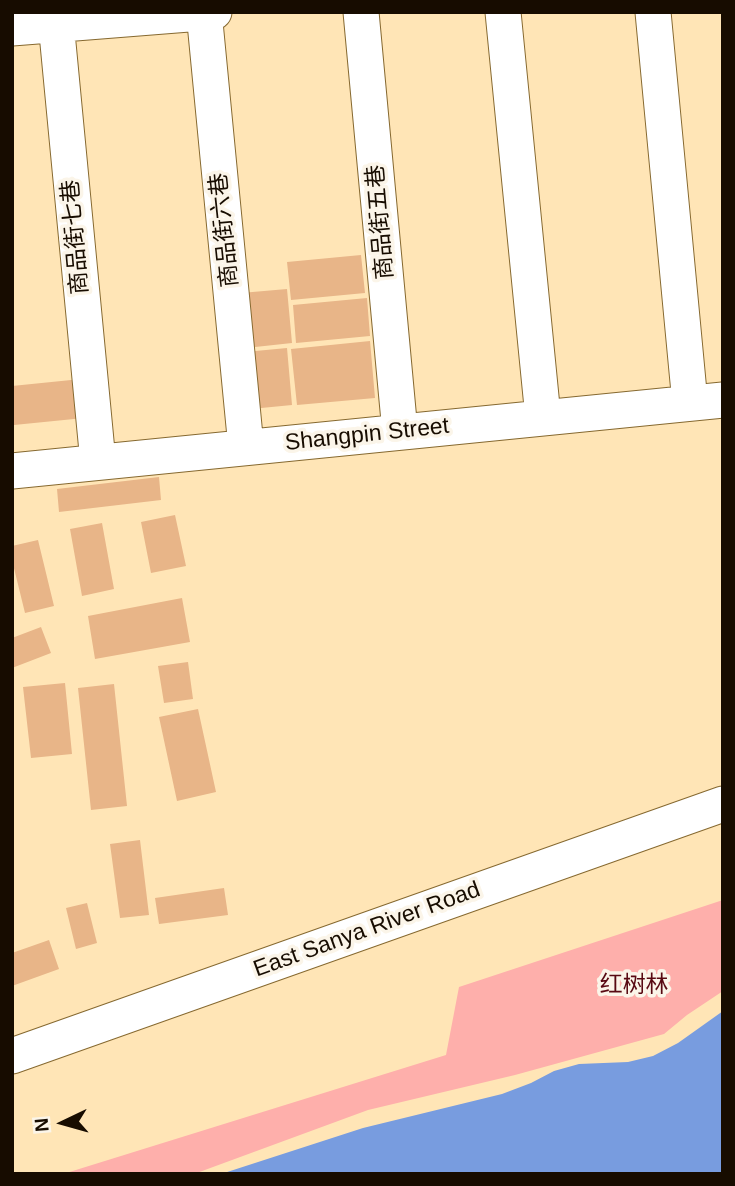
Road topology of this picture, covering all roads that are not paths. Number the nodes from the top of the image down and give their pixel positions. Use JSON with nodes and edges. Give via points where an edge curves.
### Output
{"nodes":[{"id":1,"x":361,"y":12,"type":"edge"},
{"id":2,"x":503,"y":12,"type":"edge"},
{"id":3,"x":653,"y":12,"type":"edge"},
{"id":4,"x":208,"y":13,"type":"edge"},
{"id":5,"x":56,"y":18,"type":"edge"},
{"id":6,"x":12,"y":28,"type":"edge"},
{"id":7,"x":706,"y":401,"type":"edge"},
{"id":8,"x":543,"y":417,"type":"junction"},
{"id":9,"x":400,"y":432,"type":"junction"},
{"id":10,"x":246,"y":447,"type":"junction"},
{"id":11,"x":98,"y":462,"type":"junction"},
{"id":12,"x":12,"y":471,"type":"edge"},
{"id":13,"x":723,"y":804,"type":"edge"},
{"id":14,"x":12,"y":1056,"type":"edge"}],
"edges":[{"from":1,"to":9,"type":"street","name":"商品街五巷"},
{"from":2,"to":8,"type":"street"},
{"from":3,"to":7,"type":"street"},
{"from":4,"to":5,"type":"street"},
{"from":4,"to":10,"type":"street","name":"商品街六巷"},
{"from":5,"to":6,"type":"street"},
{"from":5,"to":11,"type":"street","name":"商品街七巷"},
{"from":7,"to":8,"type":"street","name":"Shangpin Street"},
{"from":8,"to":9,"type":"street","name":"Shangpin Street"},
{"from":9,"to":10,"type":"street","name":"Shangpin Street"},
{"from":10,"to":11,"type":"street","name":"Shangpin Street"},
{"from":11,"to":12,"type":"street","name":"Shangpin Street"},
{"from":13,"to":14,"type":"street","name":"East Sanya River Road"}]}
